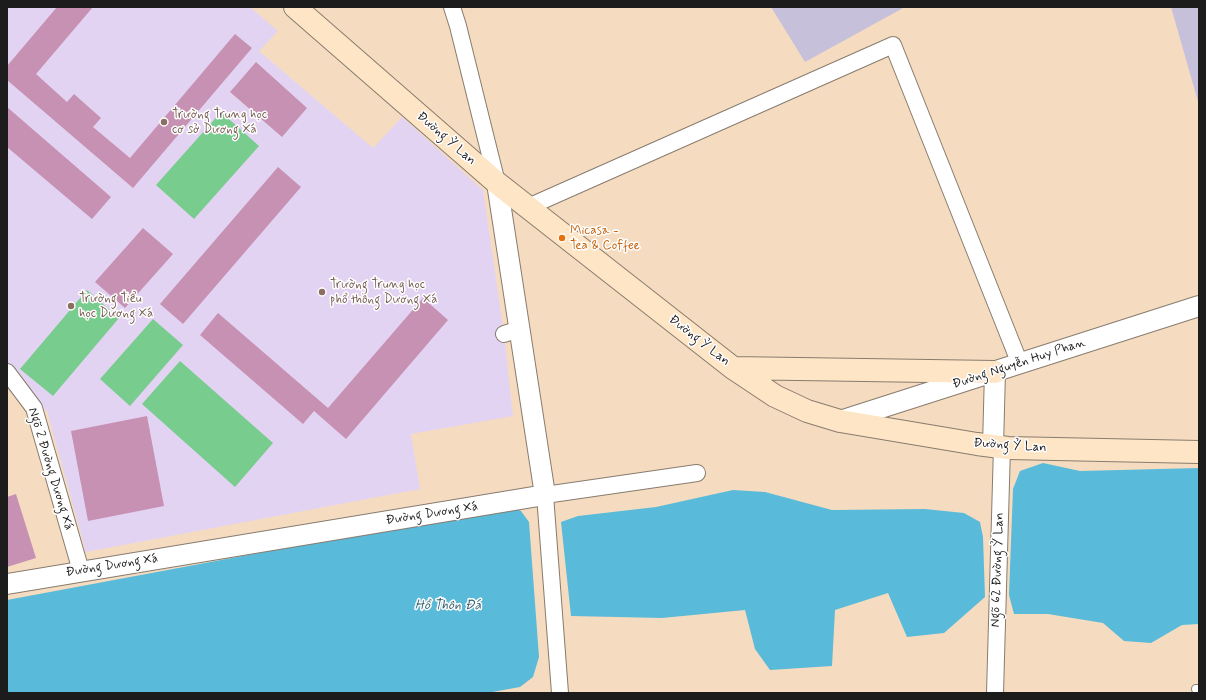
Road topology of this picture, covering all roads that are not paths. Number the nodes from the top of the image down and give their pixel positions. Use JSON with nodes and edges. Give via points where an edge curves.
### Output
{"nodes":[{"id":1,"x":295,"y":7,"type":"edge"},
{"id":2,"x":452,"y":7,"type":"edge"},
{"id":3,"x":497,"y":184,"type":"junction"},
{"id":4,"x":528,"y":207,"type":"junction"},
{"id":5,"x":1199,"y":306,"type":"edge"},
{"id":6,"x":1020,"y":364,"type":"junction"},
{"id":7,"x":733,"y":368,"type":"junction"},
{"id":8,"x":7,"y":372,"type":"edge"},
{"id":9,"x":995,"y":372,"type":"junction"},
{"id":10,"x":840,"y":421,"type":"junction"},
{"id":11,"x":998,"y":446,"type":"junction"},
{"id":12,"x":1199,"y":452,"type":"edge"},
{"id":13,"x":697,"y":473,"type":"dead end"},
{"id":14,"x":545,"y":495,"type":"junction"},
{"id":15,"x":81,"y":571,"type":"junction"},
{"id":16,"x":7,"y":584,"type":"edge"},
{"id":17,"x":560,"y":693,"type":"edge"},
{"id":18,"x":995,"y":693,"type":"edge"}],
"edges":[{"from":1,"to":3,"type":"main road","name":"Đường Ỷ Lan"},
{"from":2,"to":3,"type":"street"},
{"from":3,"to":4,"type":"main road","name":"Đường Ỷ Lan"},
{"from":3,"to":14,"type":"street","via":[[512,332]]},
{"from":4,"to":6,"type":"street","via":[[893,45]]},
{"from":4,"to":7,"type":"main road","name":"Đường Ỷ Lan"},
{"from":5,"to":6,"type":"street","name":"Đường Nguyễn Huy Phan"},
{"from":6,"to":9,"type":"street","name":"Đường Nguyễn Huy Phan"},
{"from":7,"to":9,"type":"main road"},
{"from":7,"to":10,"type":"main road","name":"Đường Ỷ Lan","via":[[775,396],[807,412]]},
{"from":8,"to":15,"type":"street","name":"Ngõ 2 Đường Dương Xá","via":[[34,408]]},
{"from":9,"to":10,"type":"street","name":"Đường Nguyễn Huy Phan"},
{"from":9,"to":11,"type":"street"},
{"from":10,"to":11,"type":"main road","name":"Đường Ỷ Lan"},
{"from":11,"to":12,"type":"main road","name":"Đường Ỷ Lan"},
{"from":11,"to":18,"type":"street","name":"Ngõ 62 Đường Ỷ Lan","via":[[1000,505]]},
{"from":13,"to":14,"type":"street"},
{"from":14,"to":15,"type":"street","name":"Đường Dương Xá"},
{"from":14,"to":17,"type":"street"},
{"from":15,"to":16,"type":"street","name":"Đường Dương Xá"}]}
